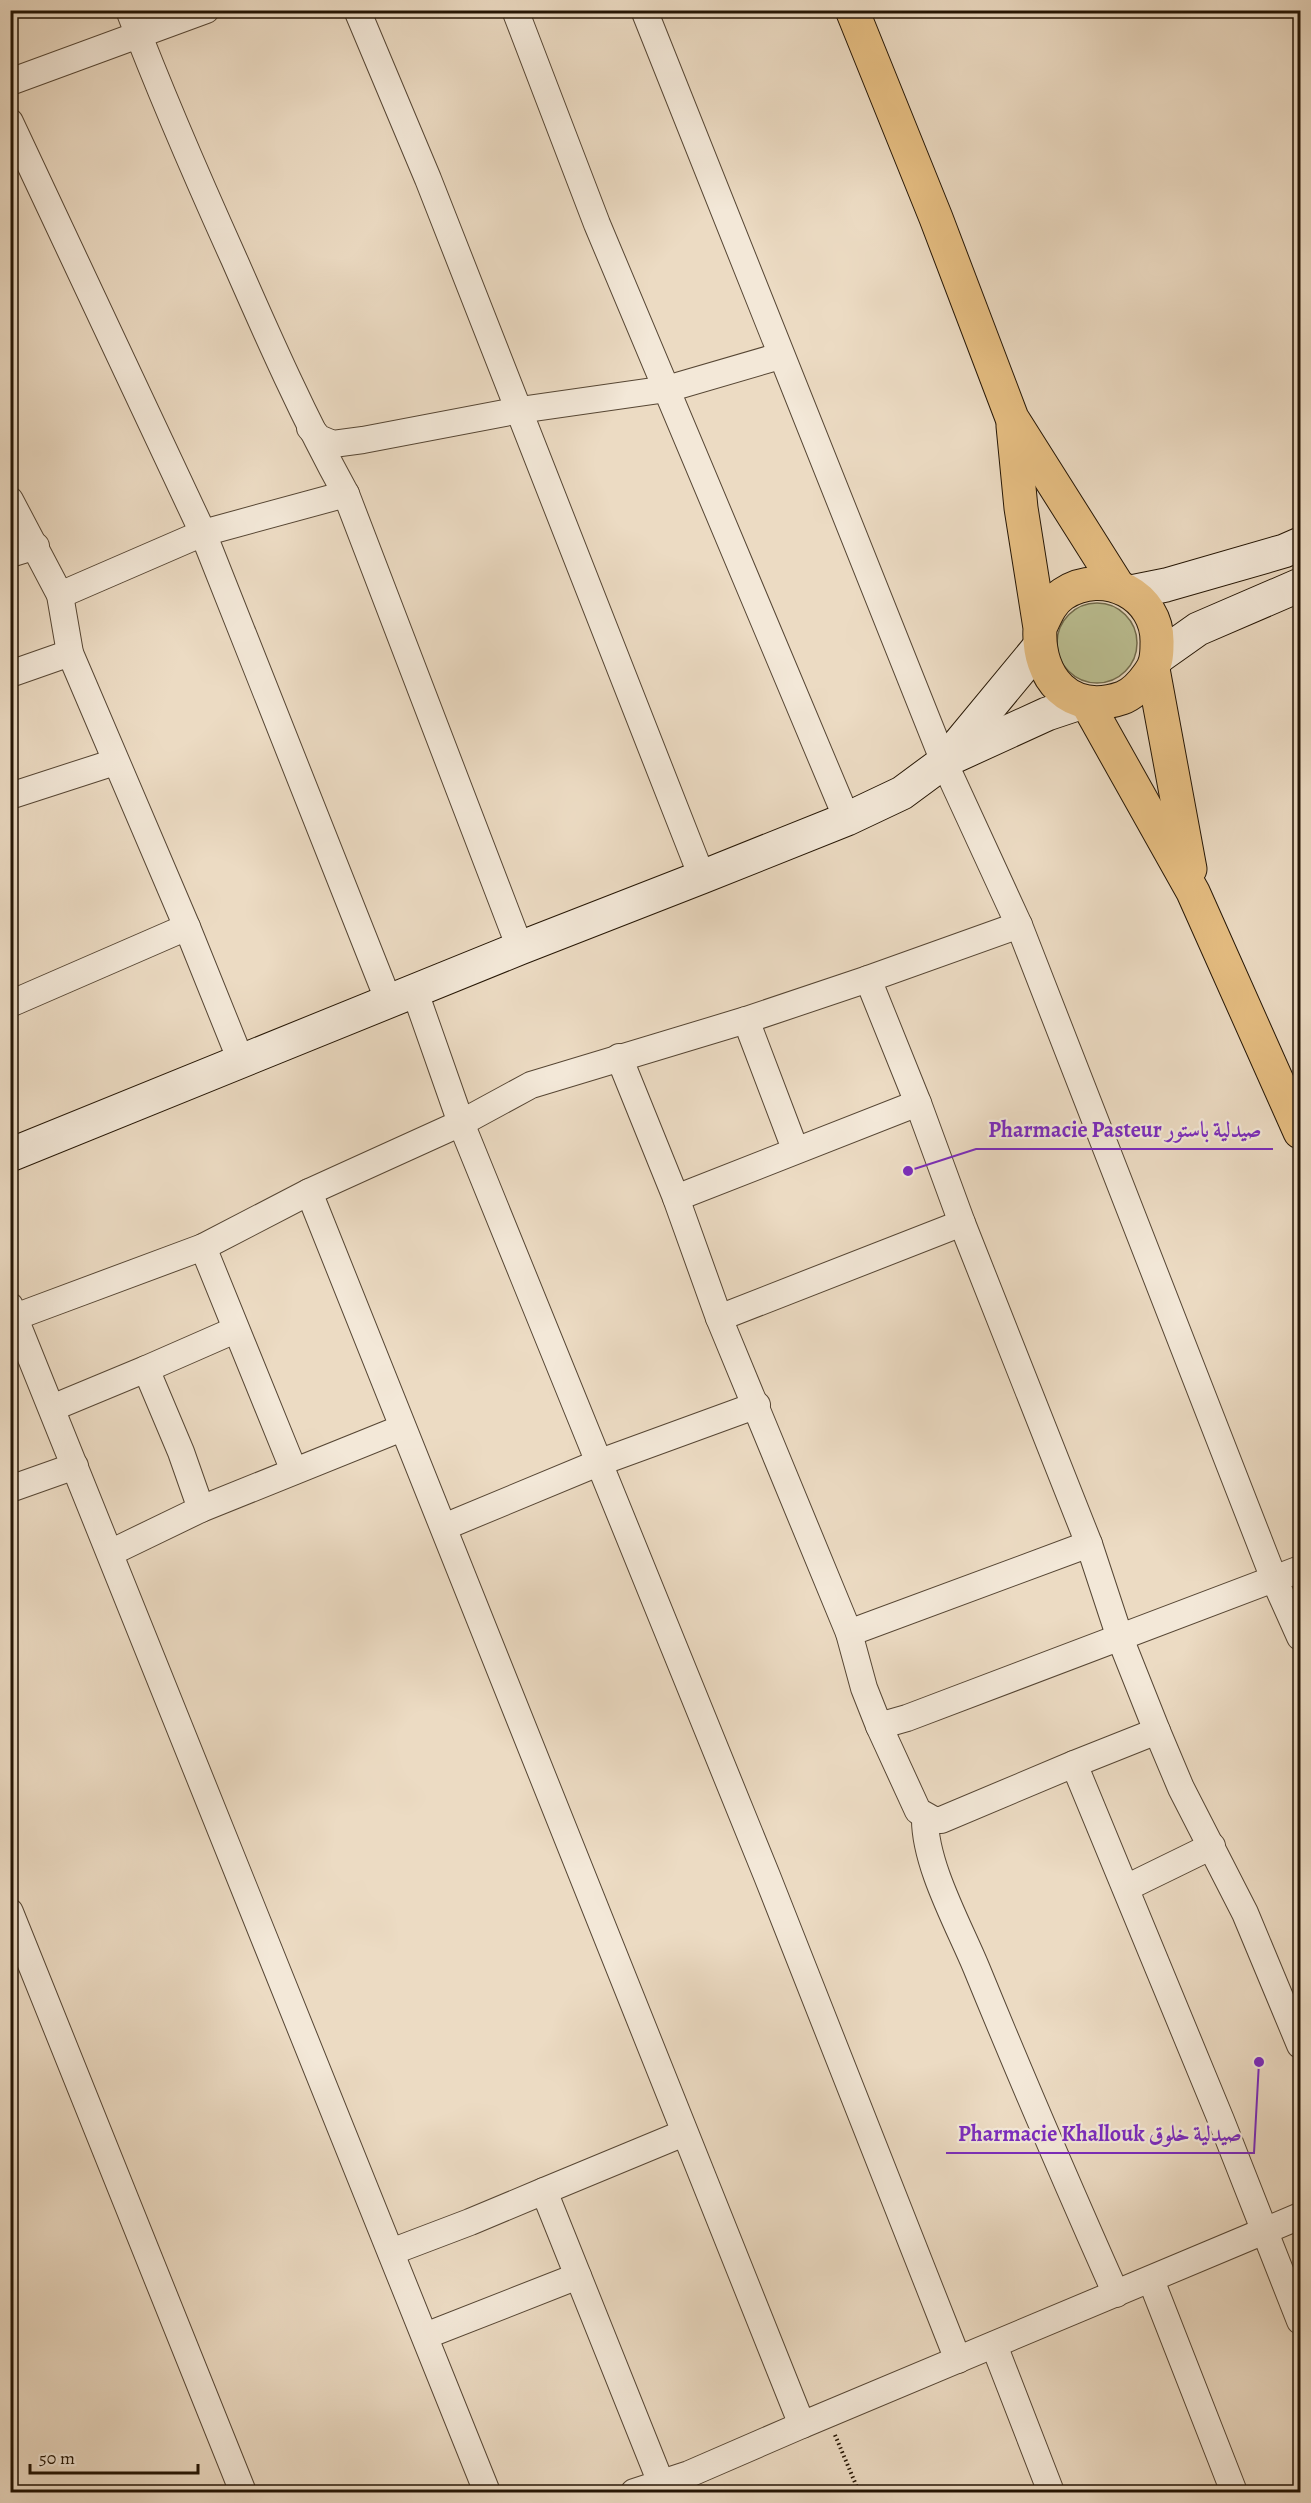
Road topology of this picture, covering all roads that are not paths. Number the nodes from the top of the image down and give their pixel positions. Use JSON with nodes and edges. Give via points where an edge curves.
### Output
{"nodes":[{"id":1,"x":129,"y":10,"type":"edge"},
{"id":2,"x":206,"y":10,"type":"edge"},
{"id":3,"x":357,"y":10,"type":"edge"},
{"id":4,"x":515,"y":10,"type":"edge"},
{"id":5,"x":644,"y":10,"type":"edge"},
{"id":6,"x":852,"y":10,"type":"edge"},
{"id":7,"x":138,"y":36,"type":"junction"},
{"id":8,"x":10,"y":82,"type":"edge"},
{"id":9,"x":10,"y":122,"type":"edge"},
{"id":10,"x":780,"y":356,"type":"junction"},
{"id":11,"x":667,"y":389,"type":"junction"},
{"id":12,"x":520,"y":410,"type":"junction"},
{"id":13,"x":1012,"y":418,"type":"junction"},
{"id":14,"x":310,"y":428,"type":"junction"},
{"id":15,"x":346,"y":494,"type":"junction"},
{"id":16,"x":10,"y":500,"type":"edge"},
{"id":17,"x":203,"y":533,"type":"junction"},
{"id":18,"x":1300,"y":544,"type":"edge"},
{"id":19,"x":36,"y":546,"type":"junction"},
{"id":20,"x":10,"y":554,"type":"edge"},
{"id":21,"x":1300,"y":585,"type":"edge"},
{"id":22,"x":1125,"y":589,"type":"junction"},
{"id":23,"x":60,"y":596,"type":"junction"},
{"id":24,"x":1040,"y":637,"type":"junction"},
{"id":25,"x":70,"y":653,"type":"junction"},
{"id":26,"x":1155,"y":664,"type":"junction"},
{"id":27,"x":10,"y":674,"type":"edge"},
{"id":28,"x":1085,"y":702,"type":"junction"},
{"id":29,"x":115,"y":762,"type":"junction"},
{"id":30,"x":944,"y":762,"type":"junction"},
{"id":31,"x":10,"y":796,"type":"edge"},
{"id":32,"x":847,"y":819,"type":"junction"},
{"id":33,"x":702,"y":877,"type":"junction"},
{"id":34,"x":1193,"y":892,"type":"junction"},
{"id":35,"x":1019,"y":925,"type":"junction"},
{"id":36,"x":187,"y":927,"type":"junction"},
{"id":37,"x":520,"y":948,"type":"junction"},
{"id":38,"x":868,"y":979,"type":"junction"},
{"id":39,"x":13,"y":996,"type":"edge"},
{"id":40,"x":402,"y":997,"type":"junction"},
{"id":41,"x":746,"y":1020,"type":"junction"},
{"id":42,"x":619,"y":1057,"type":"junction"},
{"id":43,"x":241,"y":1061,"type":"junction"},
{"id":44,"x":918,"y":1103,"type":"junction"},
{"id":45,"x":461,"y":1123,"type":"junction"},
{"id":46,"x":1300,"y":1132,"type":"edge"},
{"id":47,"x":795,"y":1149,"type":"junction"},
{"id":48,"x":10,"y":1155,"type":"edge"},
{"id":49,"x":309,"y":1192,"type":"junction"},
{"id":50,"x":676,"y":1198,"type":"junction"},
{"id":51,"x":962,"y":1223,"type":"junction"},
{"id":52,"x":203,"y":1247,"type":"junction"},
{"id":53,"x":13,"y":1311,"type":"edge"},
{"id":54,"x":719,"y":1318,"type":"junction"},
{"id":55,"x":235,"y":1330,"type":"junction"},
{"id":56,"x":146,"y":1369,"type":"junction"},
{"id":57,"x":757,"y":1405,"type":"junction"},
{"id":58,"x":52,"y":1408,"type":"junction"},
{"id":59,"x":402,"y":1428,"type":"junction"},
{"id":60,"x":598,"y":1463,"type":"junction"},
{"id":61,"x":75,"y":1466,"type":"junction"},
{"id":62,"x":294,"y":1472,"type":"junction"},
{"id":63,"x":10,"y":1489,"type":"edge"},
{"id":64,"x":201,"y":1509,"type":"junction"},
{"id":65,"x":444,"y":1527,"type":"junction"},
{"id":66,"x":1089,"y":1544,"type":"junction"},
{"id":67,"x":110,"y":1553,"type":"junction"},
{"id":68,"x":1300,"y":1569,"type":"edge"},
{"id":69,"x":1274,"y":1579,"type":"junction"},
{"id":70,"x":849,"y":1633,"type":"junction"},
{"id":71,"x":1300,"y":1637,"type":"edge"},
{"id":72,"x":1120,"y":1638,"type":"junction"},
{"id":73,"x":879,"y":1726,"type":"junction"},
{"id":74,"x":1157,"y":1731,"type":"junction"},
{"id":75,"x":1074,"y":1764,"type":"junction"},
{"id":76,"x":925,"y":1817,"type":"junction"},
{"id":77,"x":1212,"y":1846,"type":"junction"},
{"id":78,"x":1126,"y":1888,"type":"junction"},
{"id":79,"x":10,"y":1912,"type":"edge"},
{"id":80,"x":1300,"y":2045,"type":"edge"},
{"id":81,"x":684,"y":2133,"type":"junction"},
{"id":82,"x":544,"y":2191,"type":"junction"},
{"id":83,"x":1300,"y":2216,"type":"edge"},
{"id":84,"x":1266,"y":2231,"type":"junction"},
{"id":85,"x":391,"y":2252,"type":"junction"},
{"id":86,"x":578,"y":2276,"type":"junction"},
{"id":87,"x":1151,"y":2280,"type":"junction"},
{"id":88,"x":1116,"y":2294,"type":"junction"},
{"id":89,"x":1300,"y":2321,"type":"edge"},
{"id":90,"x":425,"y":2336,"type":"junction"},
{"id":91,"x":994,"y":2345,"type":"junction"},
{"id":92,"x":958,"y":2360,"type":"junction"},
{"id":93,"x":802,"y":2426,"type":"junction"},
{"id":94,"x":662,"y":2483,"type":"junction"},
{"id":95,"x":243,"y":2493,"type":"edge"},
{"id":96,"x":487,"y":2493,"type":"edge"},
{"id":97,"x":634,"y":2493,"type":"edge"},
{"id":98,"x":1051,"y":2493,"type":"edge"},
{"id":99,"x":1234,"y":2493,"type":"edge"}],
"edges":[{"from":1,"to":7,"type":"street"},
{"from":2,"to":7,"type":"street"},
{"from":3,"to":12,"type":"street"},
{"from":4,"to":11,"type":"street","via":[[597,225]]},
{"from":5,"to":10,"type":"street"},
{"from":6,"to":13,"type":"main road"},
{"from":7,"to":8,"type":"street"},
{"from":7,"to":14,"type":"street"},
{"from":9,"to":17,"type":"street"},
{"from":10,"to":11,"type":"street"},
{"from":10,"to":30,"type":"street"},
{"from":11,"to":12,"type":"street"},
{"from":11,"to":32,"type":"street"},
{"from":12,"to":14,"type":"street","via":[[333,444],[319,438]]},
{"from":12,"to":33,"type":"street"},
{"from":13,"to":22,"type":"main road"},
{"from":13,"to":24,"type":"main road"},
{"from":14,"to":15,"type":"street"},
{"from":15,"to":17,"type":"street"},
{"from":15,"to":37,"type":"street"},
{"from":16,"to":19,"type":"street"},
{"from":17,"to":23,"type":"street"},
{"from":17,"to":40,"type":"street"},
{"from":18,"to":22,"type":"street","via":[[1177,582]]},
{"from":19,"to":20,"type":"street"},
{"from":19,"to":23,"type":"street"},
{"from":21,"to":26,"type":"street","via":[[1198,629]]},
{"from":22,"to":24,"type":"main road","via":[[1099,583],[1079,586],[1062,595],[1048,609]]},
{"from":22,"to":26,"type":"main road","via":[[1143,603],[1158,631]]},
{"from":23,"to":25,"type":"street"},
{"from":24,"to":28,"type":"main road","via":[[1043,665],[1052,681],[1066,694]]},
{"from":24,"to":30,"type":"street"},
{"from":25,"to":27,"type":"street"},
{"from":25,"to":29,"type":"street"},
{"from":26,"to":28,"type":"main road","via":[[1141,685],[1125,697],[1106,703]]},
{"from":26,"to":34,"type":"main road"},
{"from":28,"to":30,"type":"street","via":[[1047,714]]},
{"from":28,"to":34,"type":"main road"},
{"from":29,"to":31,"type":"street"},
{"from":29,"to":36,"type":"street"},
{"from":30,"to":32,"type":"street","via":[[902,793]]},
{"from":30,"to":35,"type":"street"},
{"from":32,"to":33,"type":"street"},
{"from":33,"to":37,"type":"street"},
{"from":34,"to":46,"type":"main road"},
{"from":35,"to":38,"type":"street"},
{"from":35,"to":69,"type":"street"},
{"from":36,"to":39,"type":"street"},
{"from":36,"to":43,"type":"street"},
{"from":37,"to":40,"type":"street"},
{"from":38,"to":41,"type":"street"},
{"from":38,"to":44,"type":"street"},
{"from":40,"to":43,"type":"street"},
{"from":40,"to":45,"type":"street"},
{"from":41,"to":42,"type":"street"},
{"from":41,"to":47,"type":"street"},
{"from":42,"to":45,"type":"street","via":[[531,1085]]},
{"from":42,"to":50,"type":"street"},
{"from":43,"to":48,"type":"street"},
{"from":44,"to":47,"type":"street"},
{"from":44,"to":51,"type":"street"},
{"from":45,"to":49,"type":"street"},
{"from":45,"to":60,"type":"street"},
{"from":47,"to":50,"type":"street"},
{"from":49,"to":52,"type":"street"},
{"from":49,"to":59,"type":"street"},
{"from":50,"to":54,"type":"street"},
{"from":51,"to":54,"type":"street"},
{"from":51,"to":66,"type":"street"},
{"from":52,"to":53,"type":"street"},
{"from":52,"to":55,"type":"street"},
{"from":53,"to":58,"type":"street"},
{"from":54,"to":57,"type":"street"},
{"from":55,"to":56,"type":"street"},
{"from":55,"to":62,"type":"street"},
{"from":56,"to":58,"type":"street"},
{"from":56,"to":64,"type":"street"},
{"from":57,"to":60,"type":"street"},
{"from":57,"to":70,"type":"street"},
{"from":58,"to":61,"type":"street"},
{"from":59,"to":62,"type":"street"},
{"from":59,"to":65,"type":"street"},
{"from":60,"to":65,"type":"street"},
{"from":60,"to":92,"type":"street","via":[[767,1876]]},
{"from":61,"to":63,"type":"street"},
{"from":61,"to":67,"type":"street"},
{"from":62,"to":64,"type":"street"},
{"from":64,"to":67,"type":"street"},
{"from":65,"to":81,"type":"street"},
{"from":66,"to":70,"type":"street"},
{"from":66,"to":72,"type":"street"},
{"from":67,"to":85,"type":"street"},
{"from":68,"to":69,"type":"street"},
{"from":69,"to":71,"type":"street"},
{"from":69,"to":72,"type":"street"},
{"from":70,"to":73,"type":"street"},
{"from":72,"to":73,"type":"street"},
{"from":72,"to":74,"type":"street"},
{"from":73,"to":76,"type":"street","via":[[905,1786]]},
{"from":74,"to":75,"type":"street"},
{"from":74,"to":77,"type":"street"},
{"from":75,"to":76,"type":"street","via":[[942,1820]]},
{"from":75,"to":78,"type":"street"},
{"from":76,"to":88,"type":"street","via":[[927,1847],[943,1887]]},
{"from":77,"to":78,"type":"street"},
{"from":77,"to":80,"type":"street","via":[[1245,1913]]},
{"from":78,"to":84,"type":"street"},
{"from":79,"to":95,"type":"street"},
{"from":81,"to":82,"type":"street"},
{"from":81,"to":93,"type":"street"},
{"from":82,"to":85,"type":"street"},
{"from":82,"to":86,"type":"street"},
{"from":83,"to":84,"type":"street"},
{"from":84,"to":87,"type":"street"},
{"from":84,"to":89,"type":"street"},
{"from":85,"to":90,"type":"street"},
{"from":86,"to":90,"type":"street"},
{"from":86,"to":94,"type":"street"},
{"from":87,"to":88,"type":"street"},
{"from":87,"to":99,"type":"street"},
{"from":88,"to":91,"type":"street"},
{"from":90,"to":96,"type":"street"},
{"from":91,"to":92,"type":"street"},
{"from":91,"to":98,"type":"street"},
{"from":92,"to":93,"type":"street"},
{"from":93,"to":94,"type":"street"},
{"from":94,"to":97,"type":"street"}]}
